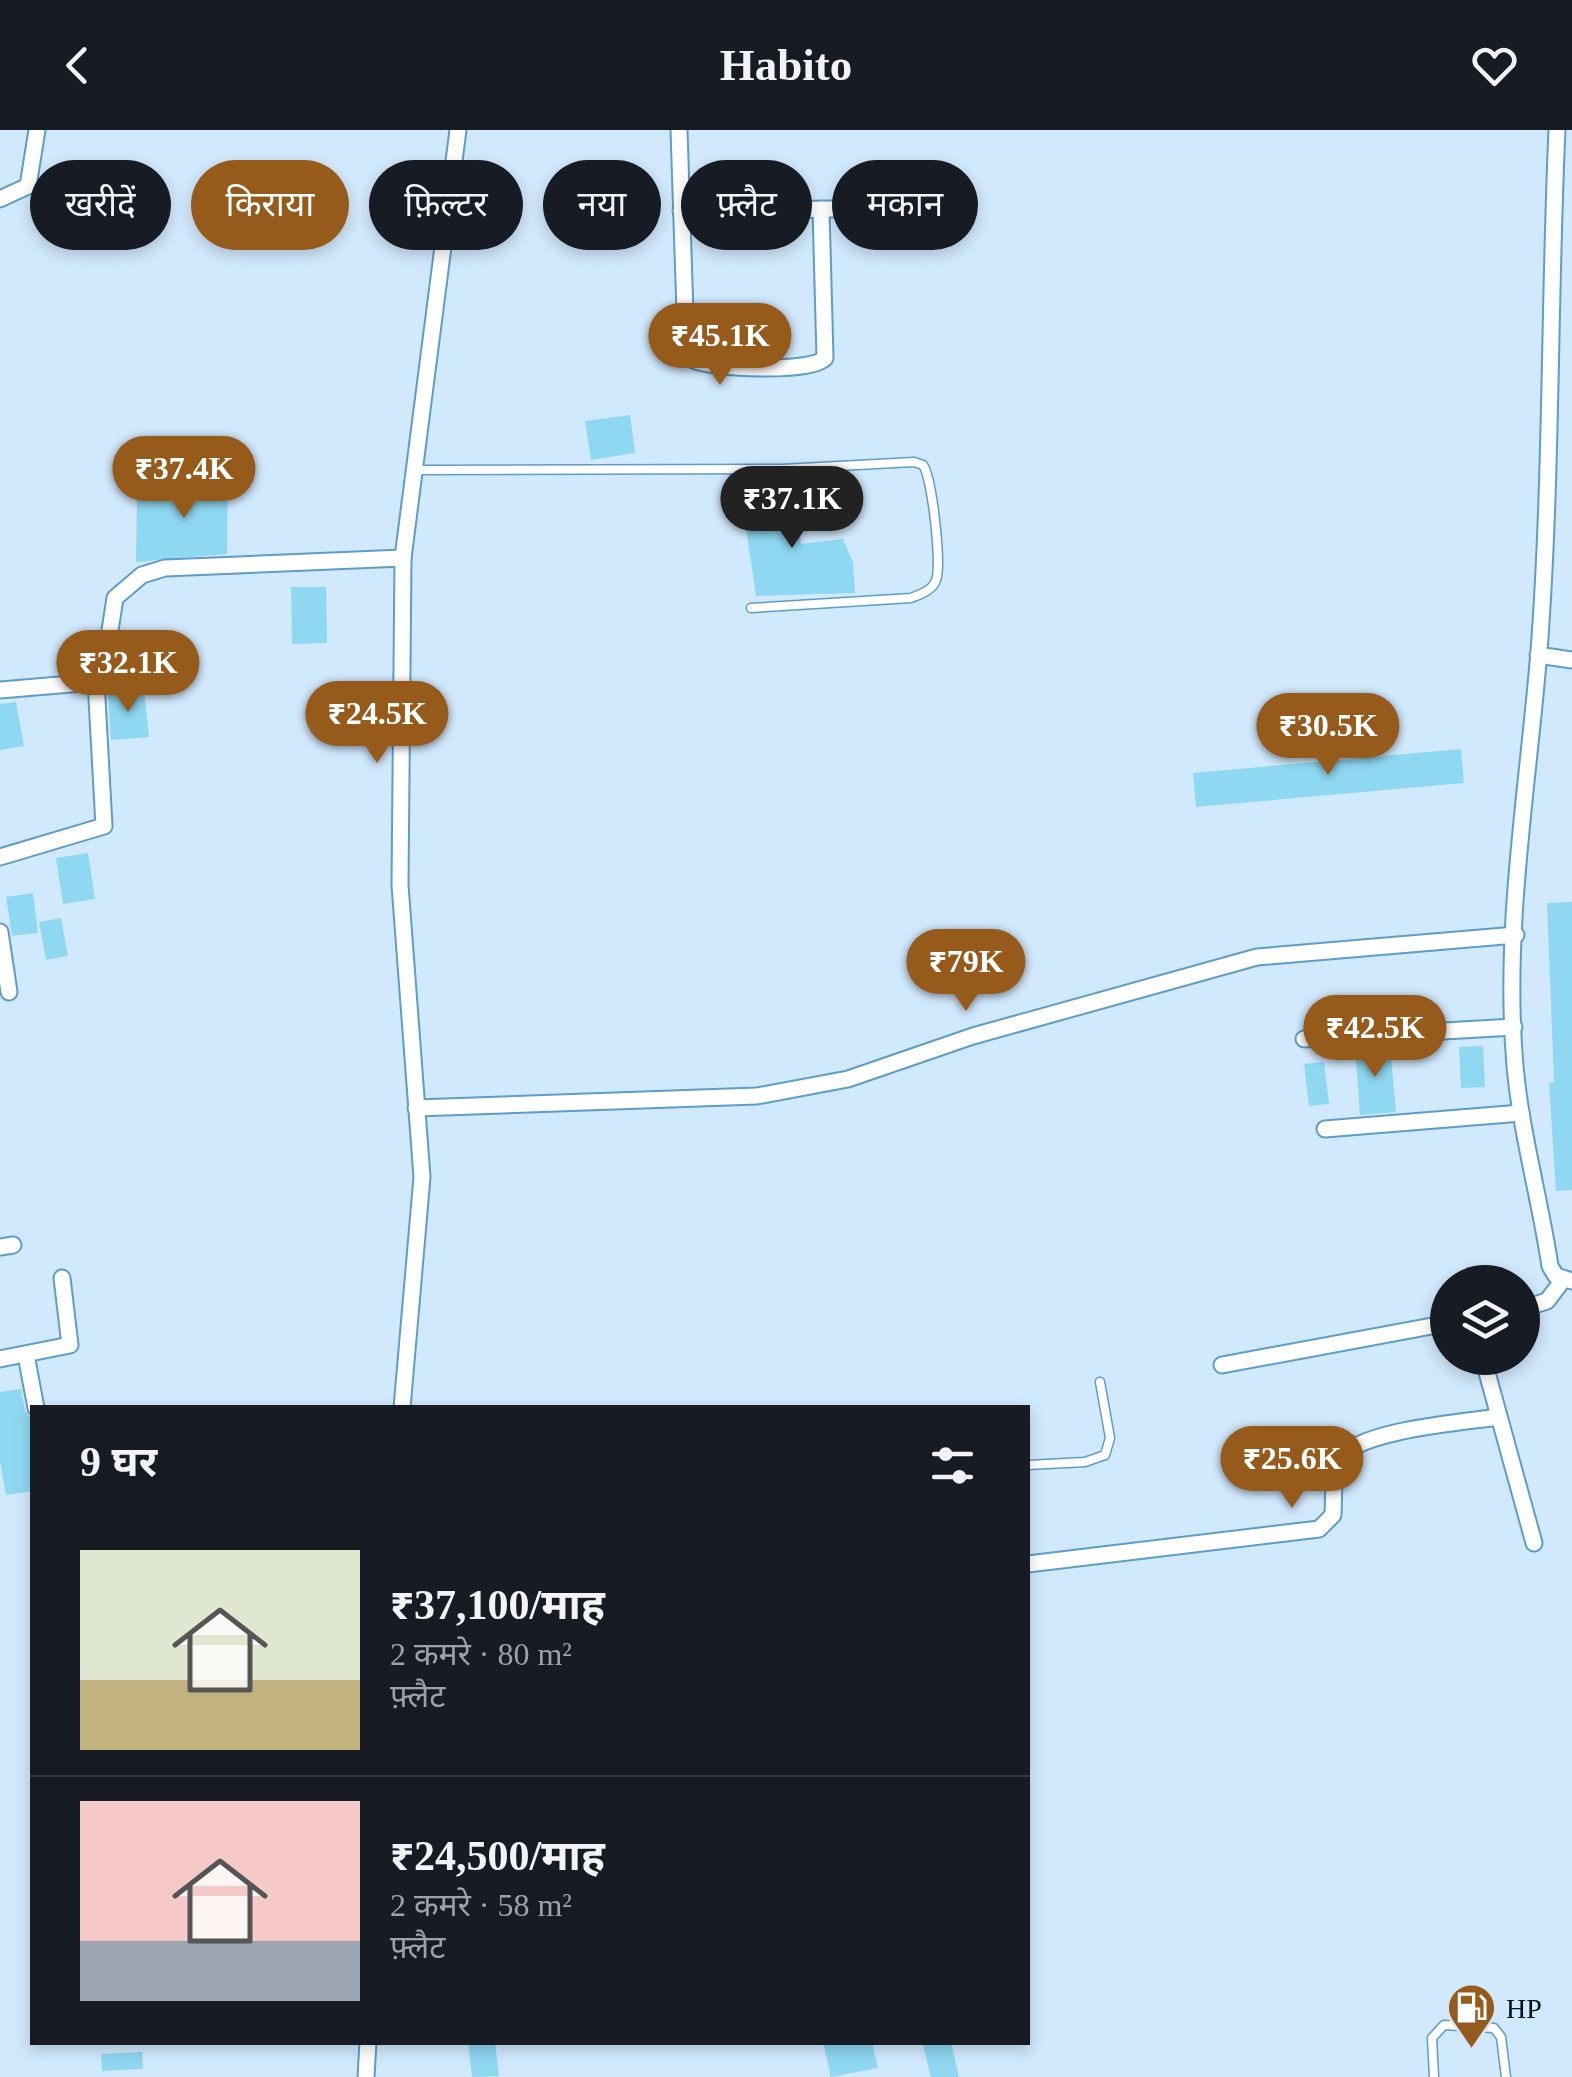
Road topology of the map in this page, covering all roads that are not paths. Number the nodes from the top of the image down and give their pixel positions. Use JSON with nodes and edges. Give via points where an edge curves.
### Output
{"nodes":[{"id":1,"x":38,"y":130,"type":"edge"},
{"id":2,"x":458,"y":130,"type":"edge"},
{"id":3,"x":680,"y":130,"type":"edge"},
{"id":4,"x":1557,"y":130,"type":"edge"},
{"id":5,"x":0,"y":200,"type":"edge"},
{"id":6,"x":812,"y":209,"type":"edge"},
{"id":7,"x":821,"y":209,"type":"junction"},
{"id":8,"x":832,"y":209,"type":"edge"},
{"id":9,"x":681,"y":211,"type":"edge"},
{"id":10,"x":682,"y":250,"type":"edge"},
{"id":11,"x":414,"y":470,"type":"junction"},
{"id":12,"x":404,"y":558,"type":"junction"},
{"id":13,"x":751,"y":608,"type":"dead end"},
{"id":14,"x":1538,"y":655,"type":"junction"},
{"id":15,"x":1572,"y":660,"type":"edge"},
{"id":16,"x":96,"y":681,"type":"junction"},
{"id":17,"x":0,"y":690,"type":"edge"},
{"id":18,"x":0,"y":857,"type":"edge"},
{"id":19,"x":0,"y":932,"type":"edge"},
{"id":20,"x":1516,"y":935,"type":"junction"},
{"id":21,"x":9,"y":992,"type":"dead end"},
{"id":22,"x":1514,"y":1027,"type":"junction"},
{"id":23,"x":1304,"y":1039,"type":"dead end"},
{"id":24,"x":416,"y":1108,"type":"junction"},
{"id":25,"x":1521,"y":1113,"type":"junction"},
{"id":26,"x":1325,"y":1130,"type":"dead end"},
{"id":27,"x":62,"y":1278,"type":"dead end"},
{"id":28,"x":1568,"y":1280,"type":"edge"},
{"id":29,"x":1540,"y":1303,"type":"edge"},
{"id":30,"x":1430,"y":1326,"type":"edge"},
{"id":31,"x":26,"y":1355,"type":"junction"},
{"id":32,"x":0,"y":1359,"type":"edge"},
{"id":33,"x":1222,"y":1365,"type":"dead end"},
{"id":34,"x":1488,"y":1375,"type":"edge"},
{"id":35,"x":1100,"y":1382,"type":"dead end"},
{"id":36,"x":35,"y":1405,"type":"edge"},
{"id":37,"x":402,"y":1405,"type":"edge"},
{"id":38,"x":1499,"y":1416,"type":"junction"},
{"id":39,"x":1030,"y":1465,"type":"edge"},
{"id":40,"x":1534,"y":1543,"type":"dead end"},
{"id":41,"x":1030,"y":1564,"type":"edge"},
{"id":42,"x":368,"y":2045,"type":"edge"},
{"id":43,"x":366,"y":2077,"type":"edge"},
{"id":44,"x":1434,"y":2077,"type":"edge"},
{"id":45,"x":1506,"y":2077,"type":"edge"}],
"edges":[{"from":1,"to":5,"type":"street","via":[[28,186]]},
{"from":2,"to":11,"type":"street"},
{"from":3,"to":9,"type":"street"},
{"from":4,"to":14,"type":"street","via":[[1550,484]]},
{"from":6,"to":7,"type":"street"},
{"from":7,"to":8,"type":"street"},
{"from":7,"to":10,"type":"street","via":[[828,351],[810,368],[693,360],[686,342]]},
{"from":11,"to":12,"type":"street"},
{"from":11,"to":13,"type":"lane","via":[[922,465],[938,573],[929,590],[910,598]]},
{"from":12,"to":16,"type":"street","via":[[164,568],[142,575],[115,598],[107,668]]},
{"from":12,"to":24,"type":"street","via":[[400,885]]},
{"from":14,"to":15,"type":"street"},
{"from":14,"to":20,"type":"street","via":[[1522,792]]},
{"from":16,"to":17,"type":"street"},
{"from":16,"to":18,"type":"street","via":[[104,826]]},
{"from":19,"to":21,"type":"street"},
{"from":20,"to":22,"type":"street"},
{"from":20,"to":24,"type":"street","via":[[1257,957],[806,1090]]},
{"from":22,"to":23,"type":"street"},
{"from":22,"to":25,"type":"street"},
{"from":24,"to":37,"type":"street","via":[[421,1224]]},
{"from":25,"to":26,"type":"street"},
{"from":25,"to":28,"type":"street","via":[[1550,1266]]},
{"from":27,"to":31,"type":"street","via":[[70,1345]]},
{"from":28,"to":29,"type":"street"},
{"from":30,"to":33,"type":"street"},
{"from":31,"to":32,"type":"street"},
{"from":31,"to":36,"type":"street"},
{"from":34,"to":38,"type":"street"},
{"from":35,"to":39,"type":"lane","via":[[1110,1438],[1105,1455]]},
{"from":38,"to":40,"type":"street"},
{"from":38,"to":41,"type":"street","via":[[1387,1436],[1349,1450],[1337,1464],[1334,1514],[1319,1529]]},
{"from":42,"to":43,"type":"street"},
{"from":44,"to":45,"type":"lane","via":[[1432,2038],[1444,2026],[1494,2028]]}]}
